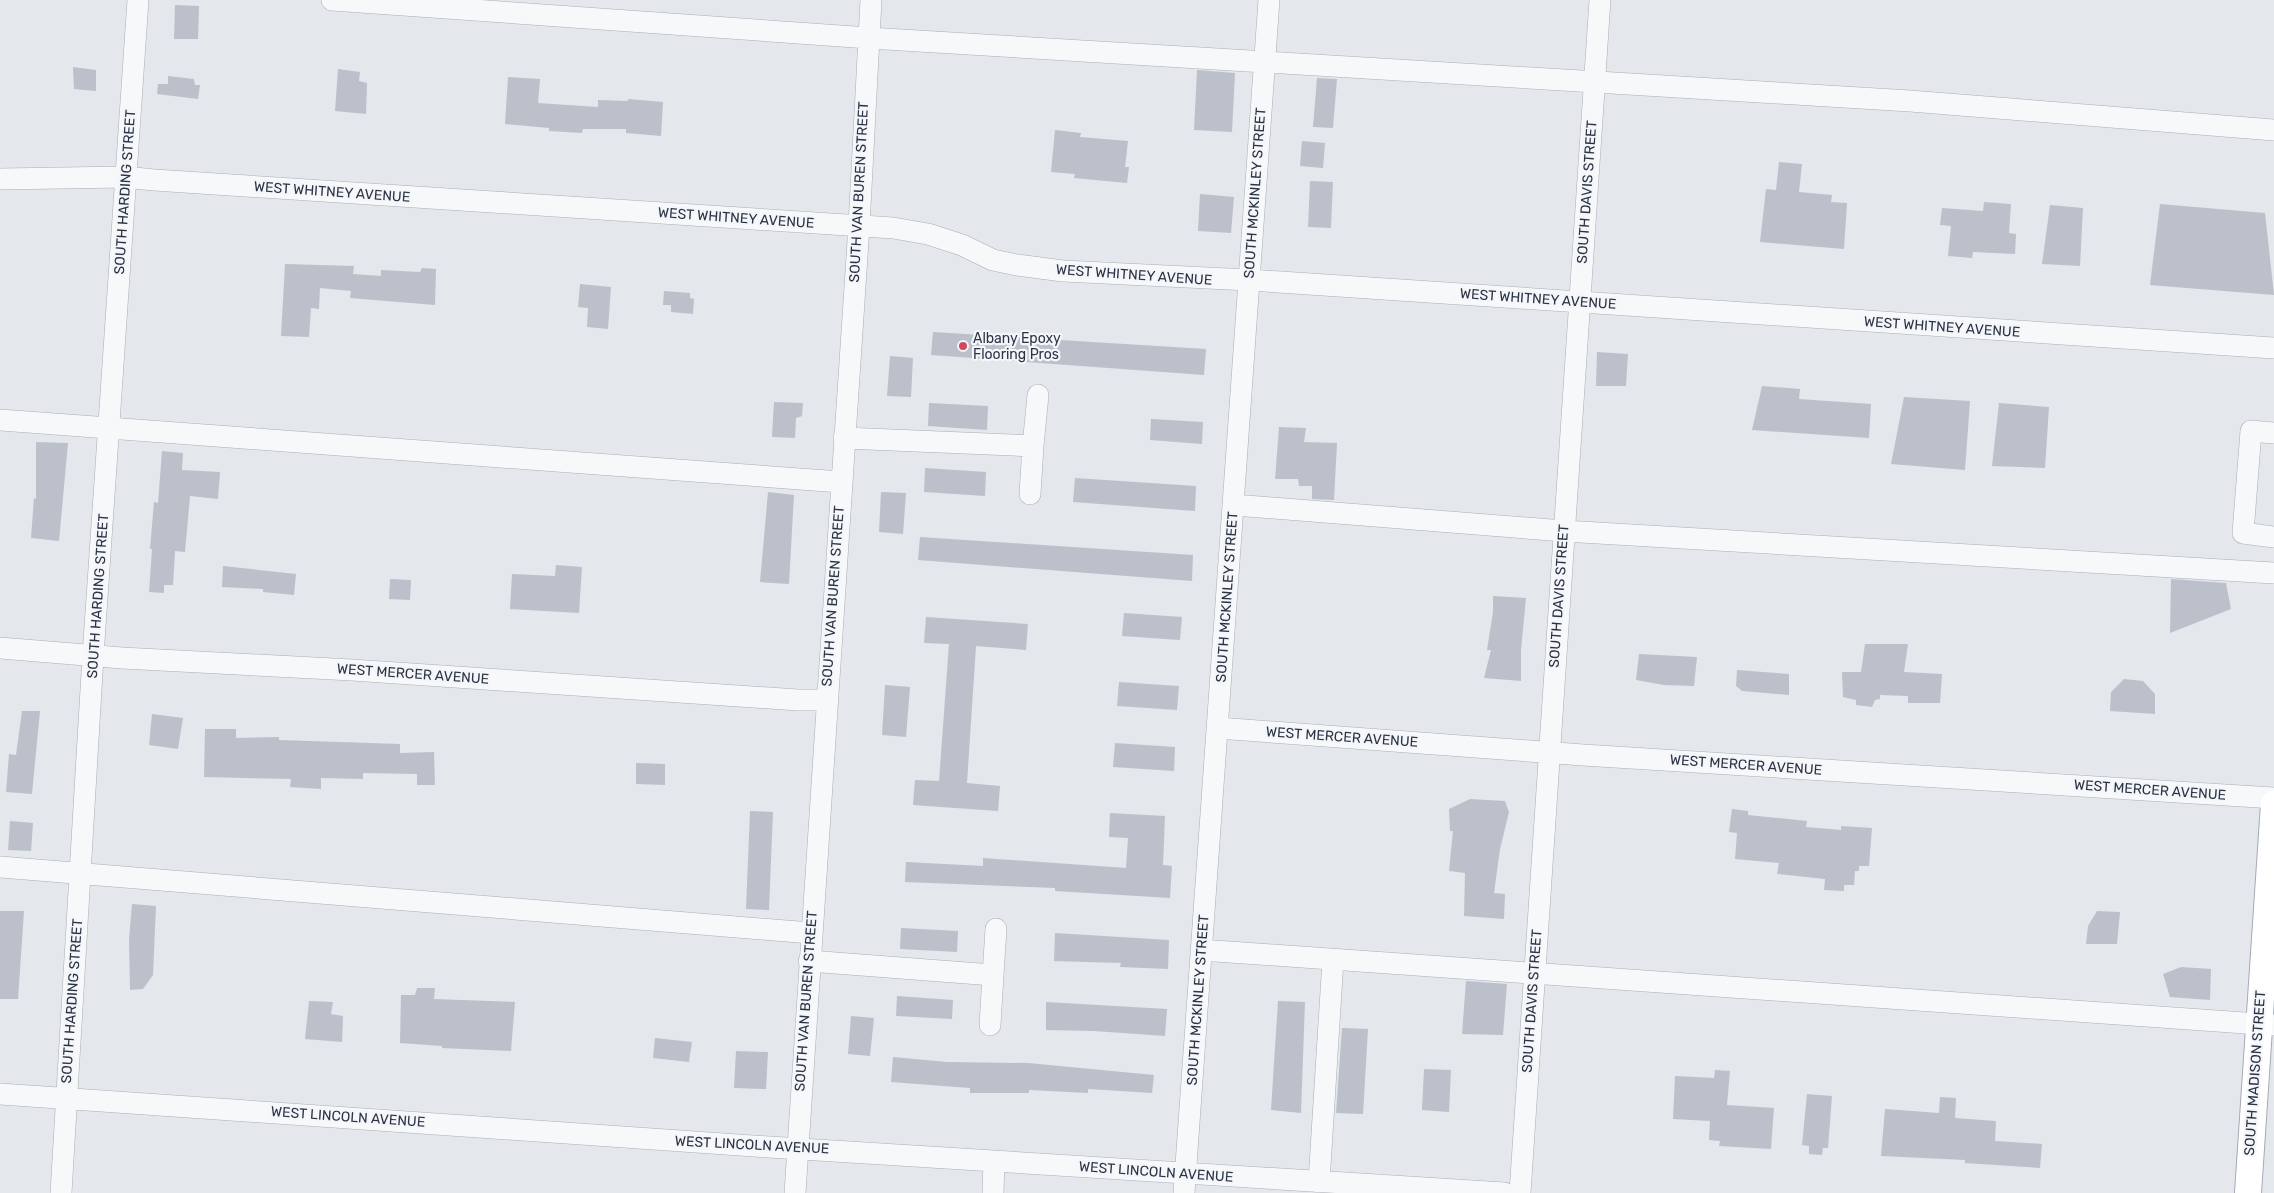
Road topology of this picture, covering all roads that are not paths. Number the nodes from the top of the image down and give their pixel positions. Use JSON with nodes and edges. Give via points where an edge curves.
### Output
{"nodes":[{"id":1,"x":138,"y":0,"type":"edge"},
{"id":2,"x":332,"y":0,"type":"edge"},
{"id":3,"x":871,"y":0,"type":"edge"},
{"id":4,"x":1269,"y":0,"type":"edge"},
{"id":5,"x":1600,"y":0,"type":"edge"},
{"id":6,"x":869,"y":38,"type":"junction"},
{"id":7,"x":1264,"y":63,"type":"junction"},
{"id":8,"x":1594,"y":81,"type":"junction"},
{"id":9,"x":2274,"y":130,"type":"edge"},
{"id":10,"x":126,"y":177,"type":"junction"},
{"id":11,"x":0,"y":179,"type":"edge"},
{"id":12,"x":859,"y":226,"type":"junction"},
{"id":13,"x":1249,"y":280,"type":"junction"},
{"id":14,"x":1579,"y":302,"type":"junction"},
{"id":15,"x":2274,"y":348,"type":"edge"},
{"id":16,"x":1038,"y":395,"type":"dead end"},
{"id":17,"x":0,"y":420,"type":"edge"},
{"id":18,"x":109,"y":427,"type":"junction"},
{"id":19,"x":2274,"y":433,"type":"edge"},
{"id":20,"x":844,"y":438,"type":"junction"},
{"id":21,"x":1034,"y":446,"type":"junction"},
{"id":22,"x":841,"y":482,"type":"junction"},
{"id":23,"x":1030,"y":494,"type":"dead end"},
{"id":24,"x":1234,"y":506,"type":"junction"},
{"id":25,"x":1564,"y":532,"type":"junction"},
{"id":26,"x":2274,"y":537,"type":"edge"},
{"id":27,"x":2274,"y":573,"type":"edge"},
{"id":28,"x":0,"y":648,"type":"edge"},
{"id":29,"x":93,"y":656,"type":"junction"},
{"id":30,"x":826,"y":700,"type":"junction"},
{"id":31,"x":1218,"y":728,"type":"junction"},
{"id":32,"x":1549,"y":752,"type":"junction"},
{"id":33,"x":2274,"y":798,"type":"edge"},
{"id":34,"x":2274,"y":804,"type":"edge"},
{"id":35,"x":0,"y":867,"type":"edge"},
{"id":36,"x":80,"y":872,"type":"junction"},
{"id":37,"x":996,"y":929,"type":"dead end"},
{"id":38,"x":811,"y":933,"type":"junction"},
{"id":39,"x":1202,"y":950,"type":"junction"},
{"id":40,"x":1333,"y":960,"type":"junction"},
{"id":41,"x":809,"y":961,"type":"junction"},
{"id":42,"x":1534,"y":974,"type":"junction"},
{"id":43,"x":993,"y":975,"type":"junction"},
{"id":44,"x":990,"y":1025,"type":"dead end"},
{"id":45,"x":2266,"y":1025,"type":"edge"},
{"id":46,"x":0,"y":1094,"type":"edge"},
{"id":47,"x":65,"y":1098,"type":"junction"},
{"id":48,"x":796,"y":1147,"type":"junction"},
{"id":49,"x":994,"y":1161,"type":"junction"},
{"id":50,"x":1319,"y":1182,"type":"junction"},
{"id":51,"x":1185,"y":1184,"type":"edge"},
{"id":52,"x":61,"y":1193,"type":"edge"},
{"id":53,"x":794,"y":1193,"type":"edge"},
{"id":54,"x":992,"y":1193,"type":"edge"},
{"id":55,"x":1504,"y":1193,"type":"edge"},
{"id":56,"x":1520,"y":1193,"type":"edge"},
{"id":57,"x":2248,"y":1193,"type":"edge"}],
"edges":[{"from":1,"to":10,"type":"street","name":"SOUTH HARDING STREET"},
{"from":2,"to":6,"type":"street"},
{"from":3,"to":6,"type":"street","name":"SOUTH VAN BUREN STREET"},
{"from":4,"to":7,"type":"street","name":"SOUTH MCKINLEY STREET"},
{"from":5,"to":8,"type":"street","name":"SOUTH DAVIS STREET"},
{"from":6,"to":7,"type":"street"},
{"from":6,"to":12,"type":"street","name":"SOUTH VAN BUREN STREET"},
{"from":7,"to":8,"type":"street"},
{"from":7,"to":13,"type":"street","name":"SOUTH MCKINLEY STREET"},
{"from":8,"to":9,"type":"street","via":[[1910,101]]},
{"from":8,"to":14,"type":"street","name":"SOUTH DAVIS STREET"},
{"from":10,"to":11,"type":"street","name":"WEST WHITNEY AVENUE"},
{"from":10,"to":12,"type":"street","name":"WEST WHITNEY AVENUE"},
{"from":10,"to":18,"type":"street","name":"SOUTH HARDING STREET"},
{"from":12,"to":13,"type":"street","name":"WEST WHITNEY AVENUE","via":[[928,234],[1017,266]]},
{"from":12,"to":20,"type":"street","name":"SOUTH VAN BUREN STREET"},
{"from":13,"to":14,"type":"street","name":"WEST WHITNEY AVENUE"},
{"from":13,"to":24,"type":"street","name":"SOUTH MCKINLEY STREET"},
{"from":14,"to":15,"type":"street","name":"WEST WHITNEY AVENUE"},
{"from":14,"to":25,"type":"street","name":"SOUTH DAVIS STREET"},
{"from":16,"to":21,"type":"street"},
{"from":17,"to":18,"type":"street"},
{"from":18,"to":22,"type":"street"},
{"from":18,"to":29,"type":"street","name":"SOUTH HARDING STREET"},
{"from":19,"to":26,"type":"street","via":[[2251,431],[2243,533]]},
{"from":20,"to":21,"type":"street"},
{"from":20,"to":22,"type":"street","name":"SOUTH VAN BUREN STREET"},
{"from":21,"to":23,"type":"street"},
{"from":22,"to":30,"type":"street","name":"SOUTH VAN BUREN STREET"},
{"from":24,"to":25,"type":"street"},
{"from":24,"to":31,"type":"street","name":"SOUTH MCKINLEY STREET"},
{"from":25,"to":27,"type":"street"},
{"from":25,"to":32,"type":"street","name":"SOUTH DAVIS STREET"},
{"from":28,"to":29,"type":"street","name":"WEST MERCER AVENUE"},
{"from":29,"to":30,"type":"street","name":"WEST MERCER AVENUE"},
{"from":29,"to":36,"type":"street","name":"SOUTH HARDING STREET"},
{"from":30,"to":38,"type":"street","name":"SOUTH VAN BUREN STREET"},
{"from":31,"to":32,"type":"street","name":"WEST MERCER AVENUE"},
{"from":31,"to":39,"type":"street","name":"SOUTH MCKINLEY STREET"},
{"from":32,"to":33,"type":"street","name":"WEST MERCER AVENUE"},
{"from":32,"to":42,"type":"street","name":"SOUTH DAVIS STREET"},
{"from":34,"to":45,"type":"main road","name":"SOUTH MADISON STREET"},
{"from":35,"to":36,"type":"street"},
{"from":36,"to":38,"type":"street"},
{"from":36,"to":47,"type":"street","name":"SOUTH HARDING STREET","via":[[70,1064]]},
{"from":37,"to":43,"type":"street"},
{"from":38,"to":41,"type":"street","name":"SOUTH VAN BUREN STREET"},
{"from":39,"to":40,"type":"street"},
{"from":39,"to":51,"type":"street","name":"SOUTH MCKINLEY STREET"},
{"from":40,"to":42,"type":"street"},
{"from":40,"to":50,"type":"street"},
{"from":41,"to":43,"type":"street"},
{"from":41,"to":48,"type":"street","name":"SOUTH VAN BUREN STREET"},
{"from":42,"to":45,"type":"street"},
{"from":42,"to":56,"type":"street","name":"SOUTH DAVIS STREET"},
{"from":43,"to":44,"type":"street"},
{"from":45,"to":57,"type":"main road","name":"SOUTH MADISON STREET"},
{"from":46,"to":47,"type":"street","name":"WEST LINCOLN AVENUE"},
{"from":47,"to":48,"type":"street","name":"WEST LINCOLN AVENUE"},
{"from":47,"to":52,"type":"street","name":"SOUTH HARDING STREET"},
{"from":48,"to":49,"type":"street","name":"WEST LINCOLN AVENUE"},
{"from":48,"to":53,"type":"street","name":"SOUTH VAN BUREN STREET"},
{"from":49,"to":51,"type":"street","name":"WEST LINCOLN AVENUE"},
{"from":49,"to":54,"type":"street"},
{"from":50,"to":51,"type":"street","name":"WEST LINCOLN AVENUE"},
{"from":50,"to":55,"type":"street","name":"WEST LINCOLN AVENUE"}]}
